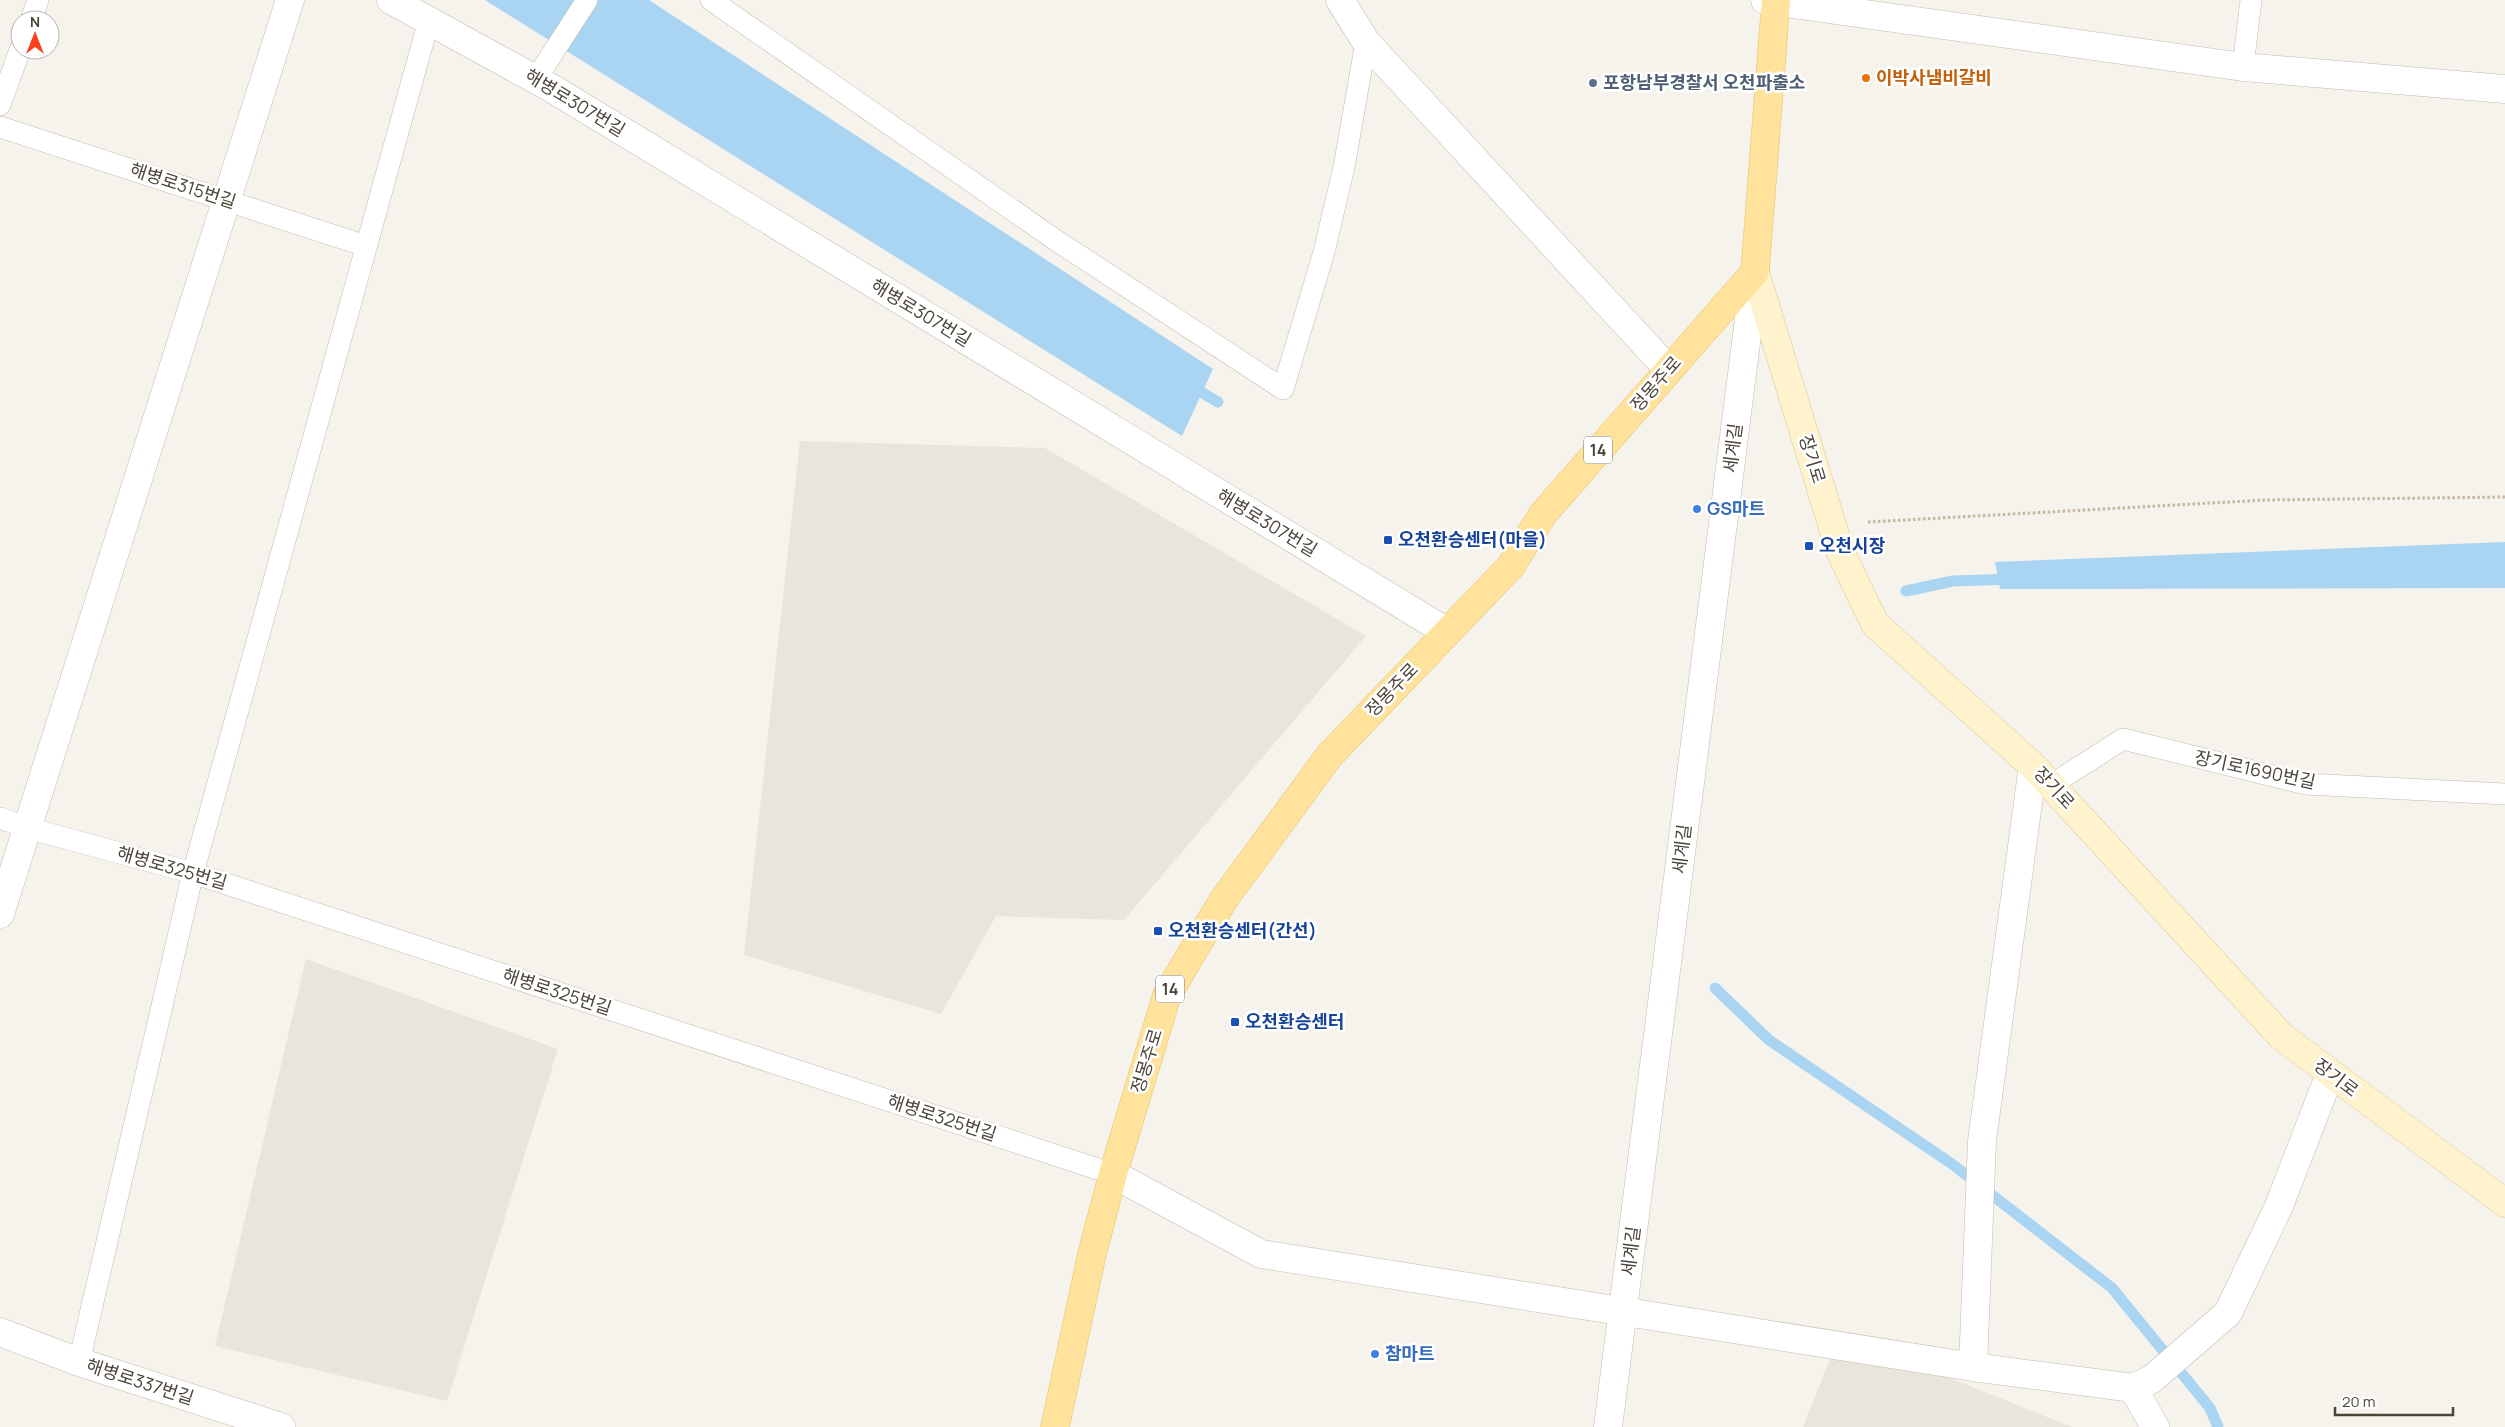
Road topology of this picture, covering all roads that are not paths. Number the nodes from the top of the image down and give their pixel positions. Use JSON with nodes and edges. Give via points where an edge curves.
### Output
{"nodes":[{"id":1,"x":290,"y":0,"type":"edge"},
{"id":2,"x":391,"y":0,"type":"edge"},
{"id":3,"x":588,"y":0,"type":"edge"},
{"id":4,"x":711,"y":0,"type":"edge"},
{"id":5,"x":1340,"y":0,"type":"edge"},
{"id":6,"x":2251,"y":0,"type":"edge"},
{"id":7,"x":1772,"y":1,"type":"edge"},
{"id":8,"x":429,"y":20,"type":"junction"},
{"id":9,"x":1366,"y":42,"type":"junction"},
{"id":10,"x":16,"y":60,"type":"edge"},
{"id":11,"x":2242,"y":67,"type":"junction"},
{"id":12,"x":541,"y":70,"type":"junction"},
{"id":13,"x":2505,"y":89,"type":"edge"},
{"id":14,"x":0,"y":105,"type":"edge"},
{"id":15,"x":0,"y":127,"type":"edge"},
{"id":16,"x":226,"y":200,"type":"junction"},
{"id":17,"x":366,"y":246,"type":"junction"},
{"id":18,"x":1755,"y":272,"type":"junction"},
{"id":19,"x":1669,"y":370,"type":"junction"},
{"id":20,"x":1447,"y":632,"type":"junction"},
{"id":21,"x":2042,"y":776,"type":"junction"},
{"id":22,"x":2505,"y":794,"type":"edge"},
{"id":23,"x":0,"y":818,"type":"edge"},
{"id":24,"x":28,"y":828,"type":"junction"},
{"id":25,"x":194,"y":873,"type":"junction"},
{"id":26,"x":0,"y":914,"type":"edge"},
{"id":27,"x":2330,"y":1074,"type":"junction"},
{"id":28,"x":1113,"y":1174,"type":"junction"},
{"id":29,"x":2505,"y":1203,"type":"edge"},
{"id":30,"x":1623,"y":1311,"type":"junction"},
{"id":31,"x":0,"y":1332,"type":"edge"},
{"id":32,"x":79,"y":1362,"type":"junction"},
{"id":33,"x":1973,"y":1367,"type":"junction"},
{"id":34,"x":2142,"y":1384,"type":"junction"},
{"id":35,"x":281,"y":1427,"type":"edge"},
{"id":36,"x":1055,"y":1427,"type":"edge"},
{"id":37,"x":1608,"y":1427,"type":"edge"},
{"id":38,"x":2155,"y":1427,"type":"edge"}],
"edges":[{"from":1,"to":16,"type":"street"},
{"from":2,"to":8,"type":"street","name":"해병로307번길"},
{"from":3,"to":12,"type":"lane"},
{"from":4,"to":9,"type":"lane","via":[[1054,239],[1283,389],[1324,252],[1344,167]]},
{"from":5,"to":9,"type":"street"},
{"from":6,"to":11,"type":"lane"},
{"from":7,"to":11,"type":"street"},
{"from":7,"to":18,"type":"main road"},
{"from":8,"to":12,"type":"street","name":"해병로307번길"},
{"from":8,"to":17,"type":"lane"},
{"from":9,"to":19,"type":"street"},
{"from":10,"to":14,"type":"lane"},
{"from":11,"to":13,"type":"street"},
{"from":12,"to":20,"type":"street","name":"해병로307번길"},
{"from":15,"to":16,"type":"lane","name":"해병로315번길"},
{"from":16,"to":17,"type":"lane","name":"해병로315번길"},
{"from":16,"to":24,"type":"street"},
{"from":17,"to":25,"type":"lane"},
{"from":18,"to":19,"type":"main road","name":"정몽주로","number":"14"},
{"from":18,"to":21,"type":"main road","name":"장기로","via":[[1840,551],[1875,624]]},
{"from":18,"to":30,"type":"street","name":"세계길"},
{"from":19,"to":20,"type":"main road","name":"정몽주로","number":"14","via":[[1542,514],[1511,566]]},
{"from":20,"to":28,"type":"main road","name":"정몽주로","number":"14","via":[[1330,755],[1224,899],[1167,995]]},
{"from":21,"to":22,"type":"lane","name":"장기로1690번길","via":[[2123,739],[2306,784]]},
{"from":21,"to":27,"type":"main road","name":"장기로","via":[[2281,1036]]},
{"from":21,"to":33,"type":"street","via":[[1982,1141]]},
{"from":23,"to":24,"type":"lane","name":"해병로325번길"},
{"from":24,"to":25,"type":"lane","name":"해병로325번길"},
{"from":24,"to":26,"type":"street"},
{"from":25,"to":28,"type":"lane","name":"해병로325번길"},
{"from":25,"to":32,"type":"lane"},
{"from":27,"to":29,"type":"main road","name":"장기로"},
{"from":27,"to":34,"type":"street","via":[[2279,1206],[2228,1313]]},
{"from":28,"to":30,"type":"street","via":[[1261,1254]]},
{"from":28,"to":36,"type":"main road","name":"정몽주로","number":"14"},
{"from":30,"to":33,"type":"street"},
{"from":30,"to":37,"type":"street","name":"세계길"},
{"from":31,"to":32,"type":"street","name":"해병로337번길"},
{"from":32,"to":35,"type":"street","name":"해병로337번길"},
{"from":33,"to":34,"type":"street"},
{"from":34,"to":38,"type":"street"}]}
